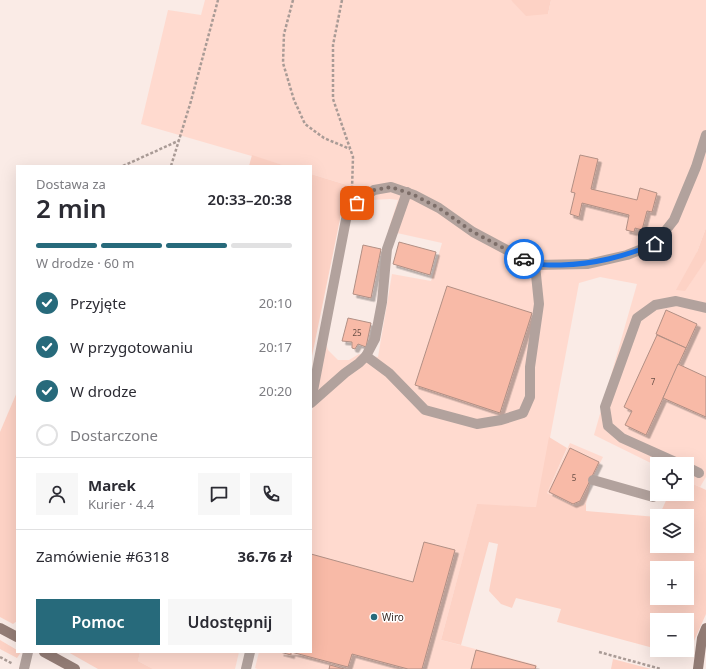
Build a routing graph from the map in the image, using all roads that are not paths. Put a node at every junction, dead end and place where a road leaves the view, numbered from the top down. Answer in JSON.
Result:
{"nodes":[{"id":1,"x":706,"y":134,"type":"edge"},
{"id":2,"x":407,"y":192,"type":"junction"},
{"id":3,"x":535,"y":265,"type":"junction"},
{"id":4,"x":706,"y":308,"type":"edge"},
{"id":5,"x":366,"y":356,"type":"junction"},
{"id":6,"x":312,"y":397,"type":"edge"},
{"id":7,"x":312,"y":401,"type":"edge"},
{"id":8,"x":664,"y":457,"type":"edge"},
{"id":9,"x":694,"y":470,"type":"edge"},
{"id":10,"x":699,"y":473,"type":"dead end"},
{"id":11,"x":593,"y":480,"type":"dead end"},
{"id":12,"x":650,"y":496,"type":"edge"},
{"id":13,"x":0,"y":628,"type":"edge"},
{"id":14,"x":706,"y":628,"type":"edge"},
{"id":15,"x":16,"y":636,"type":"edge"},
{"id":16,"x":28,"y":653,"type":"edge"},
{"id":17,"x":46,"y":653,"type":"edge"},
{"id":18,"x":250,"y":653,"type":"edge"},
{"id":19,"x":706,"y":662,"type":"edge"},
{"id":20,"x":24,"y":669,"type":"edge"},
{"id":21,"x":76,"y":669,"type":"edge"},
{"id":22,"x":246,"y":669,"type":"edge"},
{"id":23,"x":699,"y":669,"type":"edge"}],
"edges":[{"from":1,"to":3,"type":"lane"},
{"from":2,"to":3,"type":"lane"},
{"from":2,"to":5,"type":"lane"},
{"from":2,"to":6,"type":"lane"},
{"from":3,"to":5,"type":"lane"},
{"from":4,"to":8,"type":"lane"},
{"from":5,"to":7,"type":"lane"},
{"from":9,"to":10,"type":"lane"},
{"from":11,"to":12,"type":"lane"},
{"from":13,"to":15,"type":"main road"},
{"from":14,"to":23,"type":"main road"},
{"from":16,"to":20,"type":"lane"},
{"from":17,"to":21,"type":"main road"},
{"from":18,"to":22,"type":"lane"},
{"from":19,"to":23,"type":"main road"}]}
